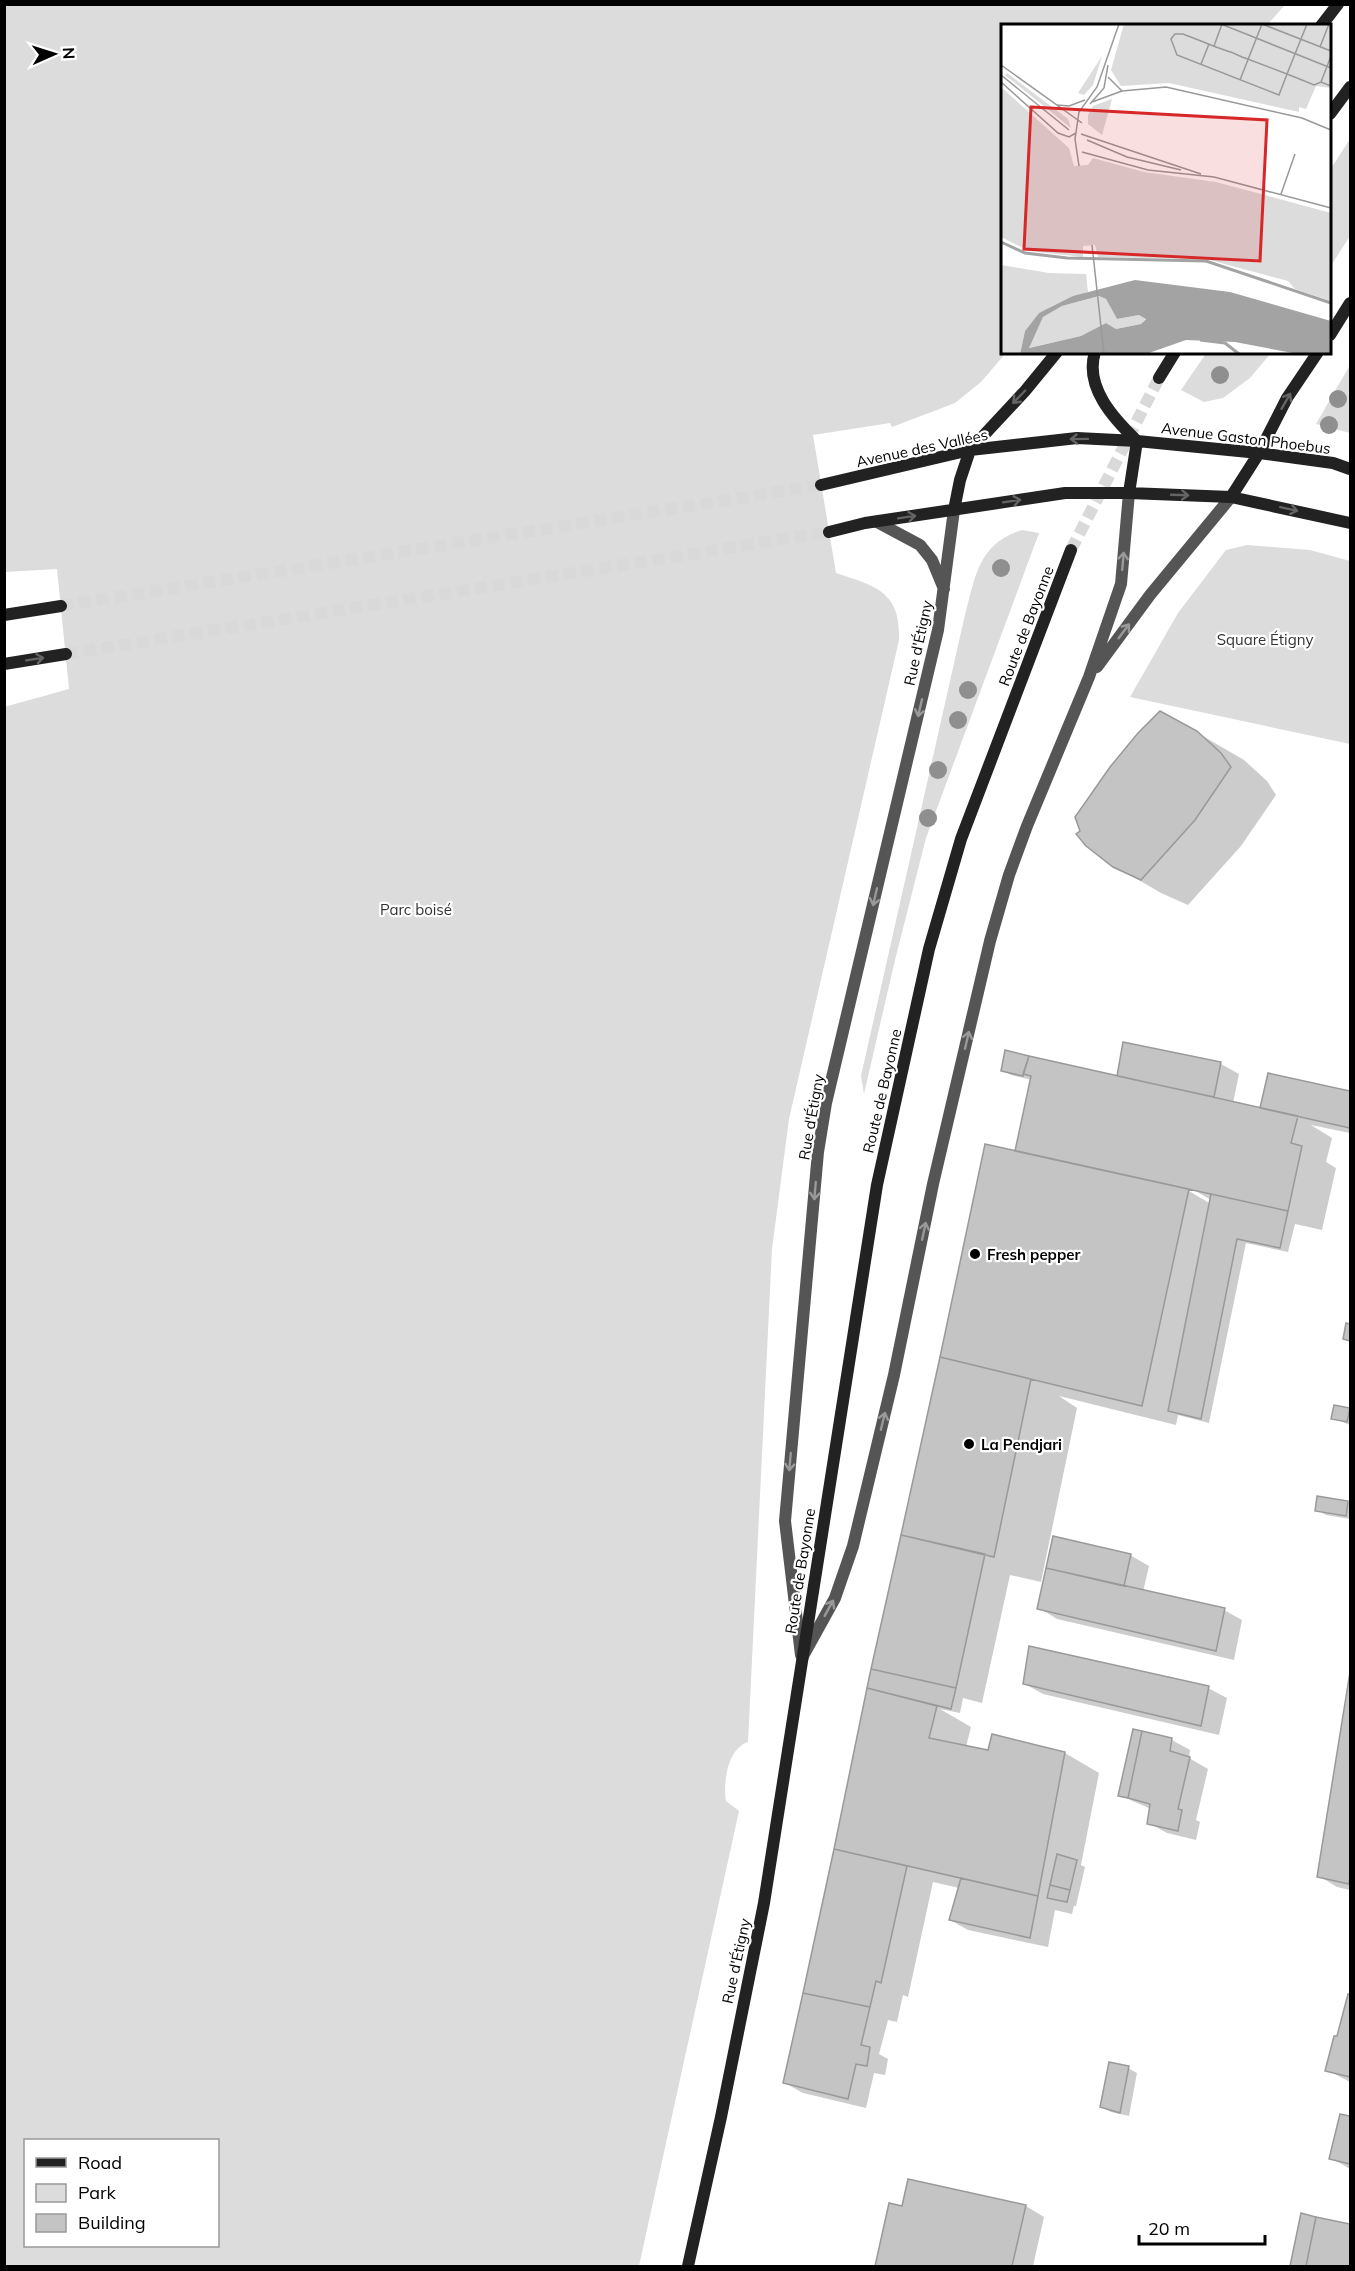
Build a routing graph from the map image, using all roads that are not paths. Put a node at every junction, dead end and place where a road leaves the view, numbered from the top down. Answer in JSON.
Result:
{"nodes":[{"id":1,"x":1338,"y":4,"type":"edge"},
{"id":2,"x":1322,"y":24,"type":"edge"},
{"id":3,"x":1350,"y":87,"type":"edge"},
{"id":4,"x":1331,"y":111,"type":"edge"},
{"id":5,"x":1350,"y":303,"type":"edge"},
{"id":6,"x":1331,"y":332,"type":"edge"},
{"id":7,"x":1055,"y":354,"type":"edge"},
{"id":8,"x":1095,"y":354,"type":"edge"},
{"id":9,"x":1174,"y":354,"type":"edge"},
{"id":10,"x":1317,"y":354,"type":"edge"},
{"id":11,"x":1159,"y":378,"type":"tunnel mouth"},
{"id":12,"x":1137,"y":441,"type":"junction"},
{"id":13,"x":970,"y":450,"type":"junction"},
{"id":14,"x":1259,"y":453,"type":"junction"},
{"id":15,"x":1350,"y":469,"type":"edge"},
{"id":16,"x":821,"y":485,"type":"tunnel mouth"},
{"id":17,"x":1129,"y":493,"type":"junction"},
{"id":18,"x":1231,"y":497,"type":"junction"},
{"id":19,"x":954,"y":510,"type":"junction"},
{"id":20,"x":878,"y":522,"type":"junction"},
{"id":21,"x":1350,"y":523,"type":"edge"},
{"id":22,"x":829,"y":532,"type":"tunnel mouth"},
{"id":23,"x":1071,"y":550,"type":"tunnel mouth"},
{"id":24,"x":944,"y":590,"type":"junction"},
{"id":25,"x":61,"y":606,"type":"tunnel mouth"},
{"id":26,"x":4,"y":615,"type":"edge"},
{"id":27,"x":66,"y":654,"type":"tunnel mouth"},
{"id":28,"x":4,"y":664,"type":"edge"},
{"id":29,"x":1089,"y":677,"type":"junction"},
{"id":30,"x":801,"y":1659,"type":"junction"},
{"id":31,"x":688,"y":2266,"type":"edge"}],
"edges":[{"from":1,"to":2,"type":"main road"},
{"from":3,"to":4,"type":"main road"},
{"from":5,"to":6,"type":"main road"},
{"from":7,"to":13,"type":"main road","one_way":true},
{"from":8,"to":12,"type":"main road"},
{"from":9,"to":11,"type":"main road"},
{"from":14,"to":10,"type":"main road","one_way":true},
{"from":12,"to":13,"type":"main road","name":"Avenue des Vallées","one_way":true},
{"from":12,"to":14,"type":"main road","name":"Avenue Gaston Phoebus"},
{"from":12,"to":17,"type":"main road"},
{"from":13,"to":16,"type":"main road","name":"Avenue des Vallées"},
{"from":13,"to":19,"type":"main road"},
{"from":14,"to":15,"type":"main road","name":"Avenue Gaston Phoebus"},
{"from":14,"to":18,"type":"main road"},
{"from":17,"to":18,"type":"main road","one_way":true},
{"from":19,"to":17,"type":"main road","one_way":true},
{"from":29,"to":17,"type":"street","name":"Rue d'Étigny","one_way":true},
{"from":18,"to":21,"type":"main road","one_way":true},
{"from":29,"to":18,"type":"street","name":"Rue d'Étigny","one_way":true},
{"from":20,"to":19,"type":"main road","one_way":true},
{"from":19,"to":24,"type":"street","name":"Rue d'Étigny"},
{"from":20,"to":22,"type":"main road"},
{"from":20,"to":24,"type":"street","name":"Rue d'Étigny"},
{"from":23,"to":30,"type":"main road","name":"Route de Bayonne"},
{"from":24,"to":30,"type":"street","name":"Rue d'Étigny","one_way":true},
{"from":25,"to":26,"type":"main road"},
{"from":28,"to":27,"type":"main road","one_way":true},
{"from":30,"to":29,"type":"street","name":"Rue d'Étigny","one_way":true},
{"from":30,"to":31,"type":"main road","name":"Rue d'Étigny"}]}
